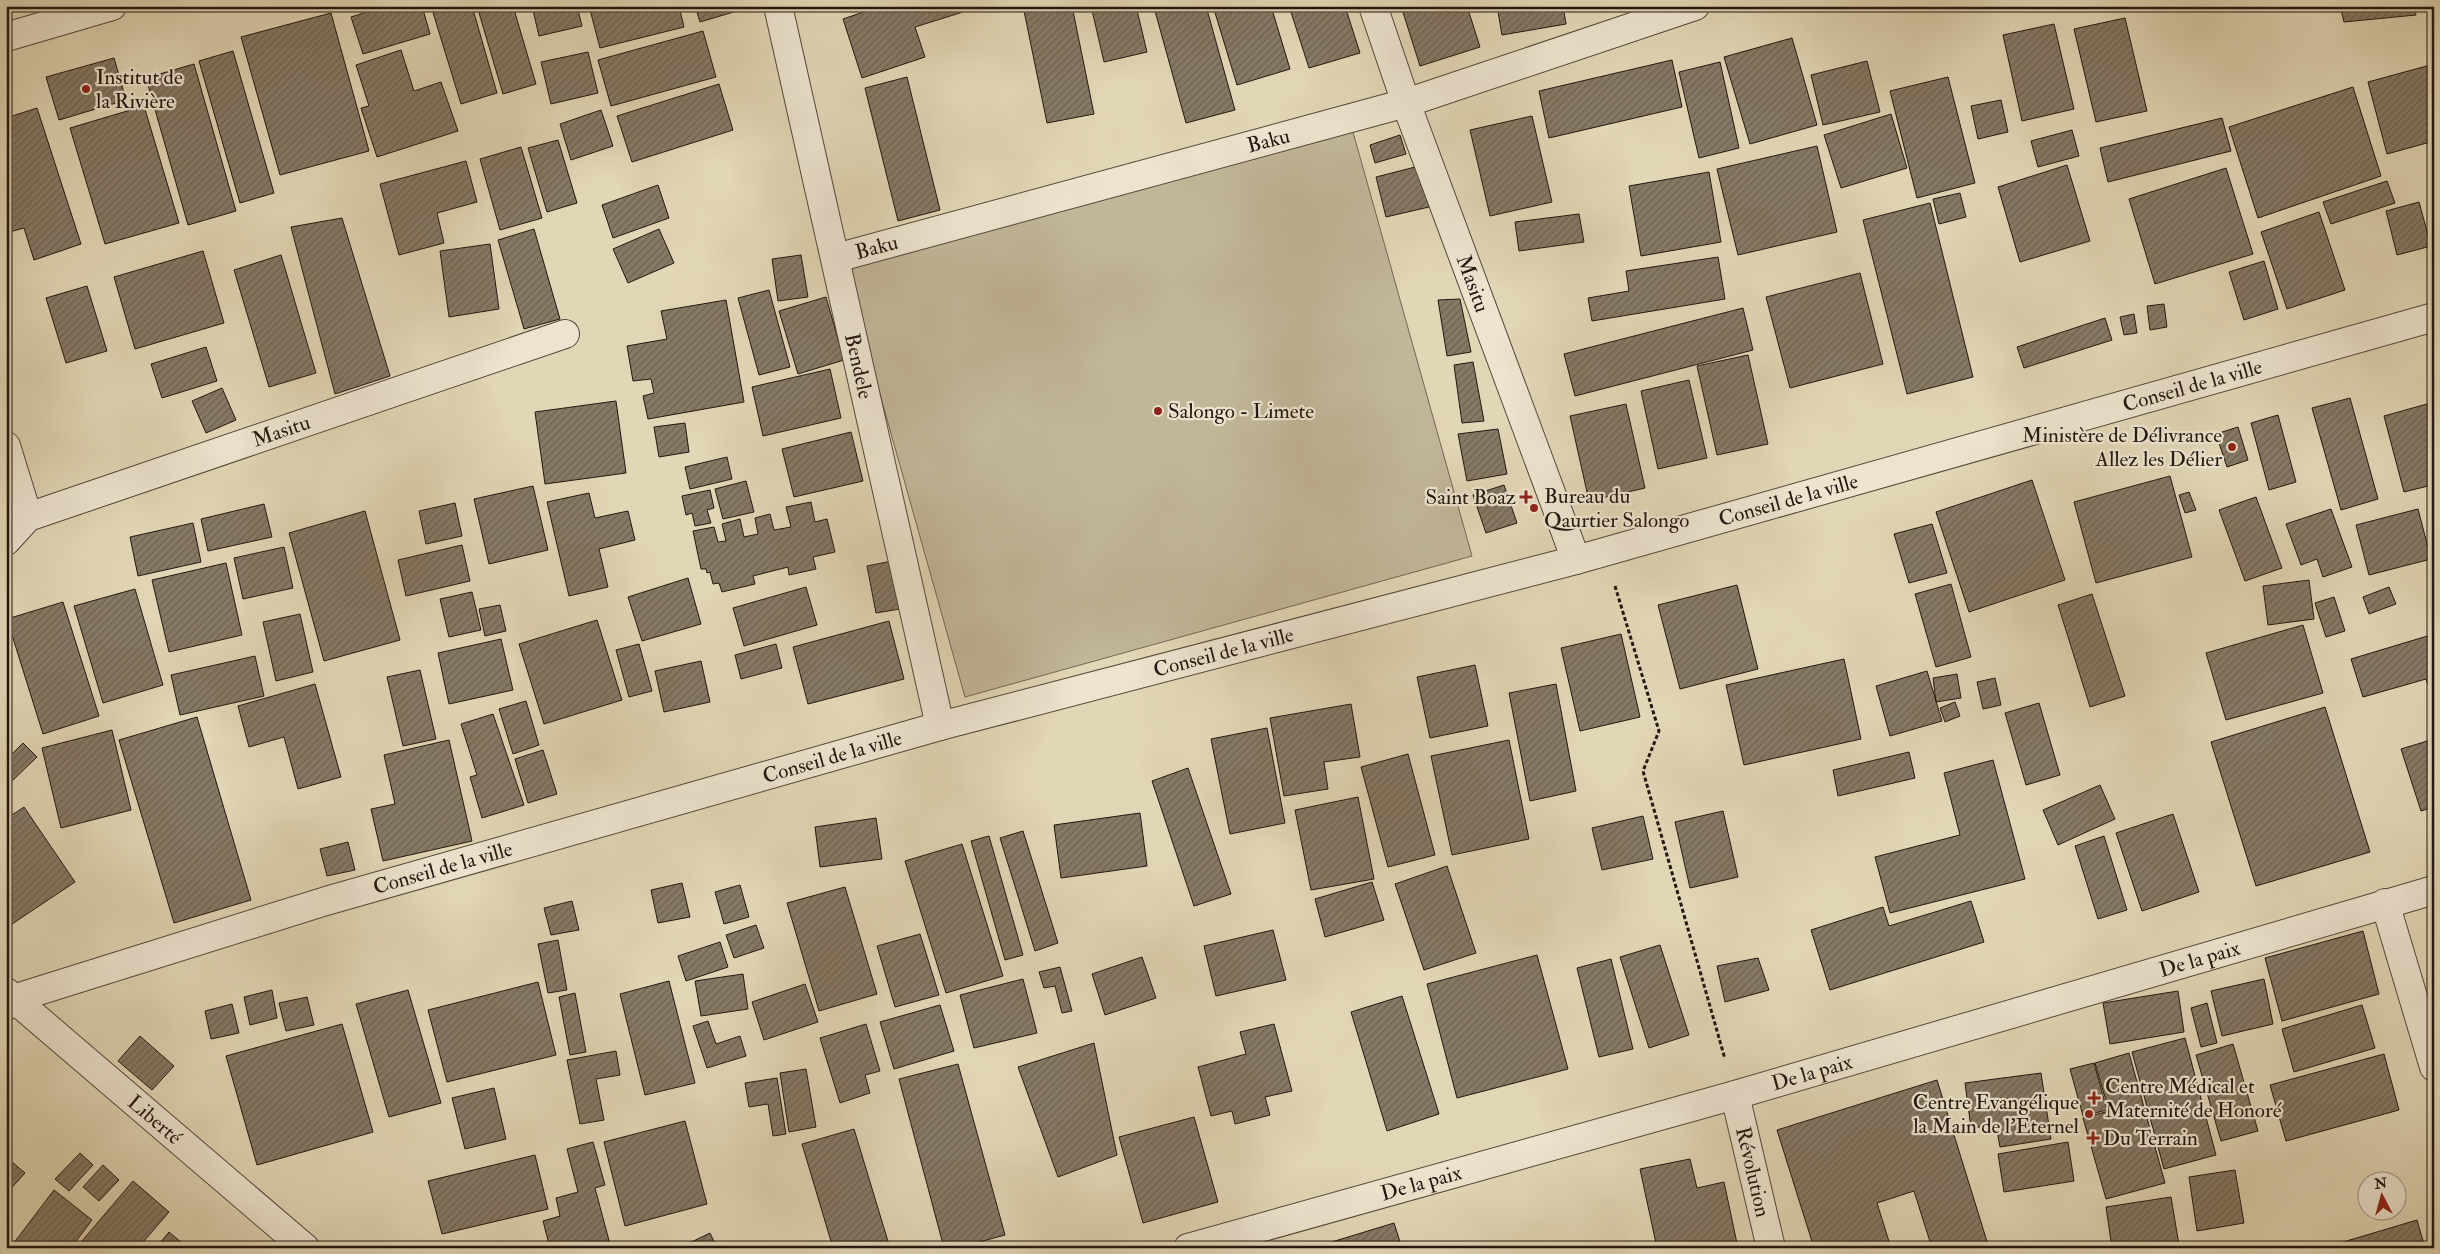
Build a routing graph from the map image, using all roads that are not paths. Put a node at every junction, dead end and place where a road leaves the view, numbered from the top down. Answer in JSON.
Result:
{"nodes":[{"id":1,"x":112,"y":6,"type":"edge"},
{"id":2,"x":778,"y":6,"type":"edge"},
{"id":3,"x":1373,"y":6,"type":"edge"},
{"id":4,"x":1695,"y":6,"type":"edge"},
{"id":5,"x":6,"y":37,"type":"edge"},
{"id":6,"x":1406,"y":103,"type":"junction"},
{"id":7,"x":836,"y":258,"type":"junction"},
{"id":8,"x":2434,"y":317,"type":"edge"},
{"id":9,"x":565,"y":334,"type":"dead end"},
{"id":10,"x":6,"y":446,"type":"edge"},
{"id":11,"x":28,"y":518,"type":"junction"},
{"id":12,"x":6,"y":541,"type":"edge"},
{"id":13,"x":1576,"y":560,"type":"junction"},
{"id":14,"x":940,"y":726,"type":"junction"},
{"id":15,"x":2434,"y":890,"type":"edge"},
{"id":16,"x":2385,"y":903,"type":"junction"},
{"id":17,"x":9,"y":999,"type":"edge"},
{"id":18,"x":2434,"y":1068,"type":"edge"},
{"id":19,"x":1735,"y":1096,"type":"junction"},
{"id":20,"x":305,"y":1248,"type":"edge"},
{"id":21,"x":1188,"y":1248,"type":"edge"},
{"id":22,"x":1771,"y":1248,"type":"edge"}],
"edges":[{"from":1,"to":5,"type":"street"},
{"from":2,"to":7,"type":"street","name":"Bendele"},
{"from":3,"to":6,"type":"street","name":"Masitu"},
{"from":4,"to":6,"type":"street","name":"Baku"},
{"from":6,"to":7,"type":"street","name":"Baku"},
{"from":6,"to":13,"type":"street","name":"Masitu"},
{"from":7,"to":14,"type":"street","name":"Bendele"},
{"from":8,"to":13,"type":"street","name":"Conseil de la ville"},
{"from":9,"to":11,"type":"street","name":"Masitu"},
{"from":10,"to":11,"type":"street"},
{"from":11,"to":12,"type":"street","name":"Masitu"},
{"from":13,"to":14,"type":"street","name":"Conseil de la ville"},
{"from":14,"to":17,"type":"street","name":"Conseil de la ville"},
{"from":15,"to":16,"type":"street","name":"De la paix"},
{"from":16,"to":18,"type":"street"},
{"from":16,"to":19,"type":"street","name":"De la paix"},
{"from":17,"to":20,"type":"street","name":"Liberté"},
{"from":19,"to":21,"type":"street","name":"De la paix"},
{"from":19,"to":22,"type":"street","name":"Révolution"}]}
